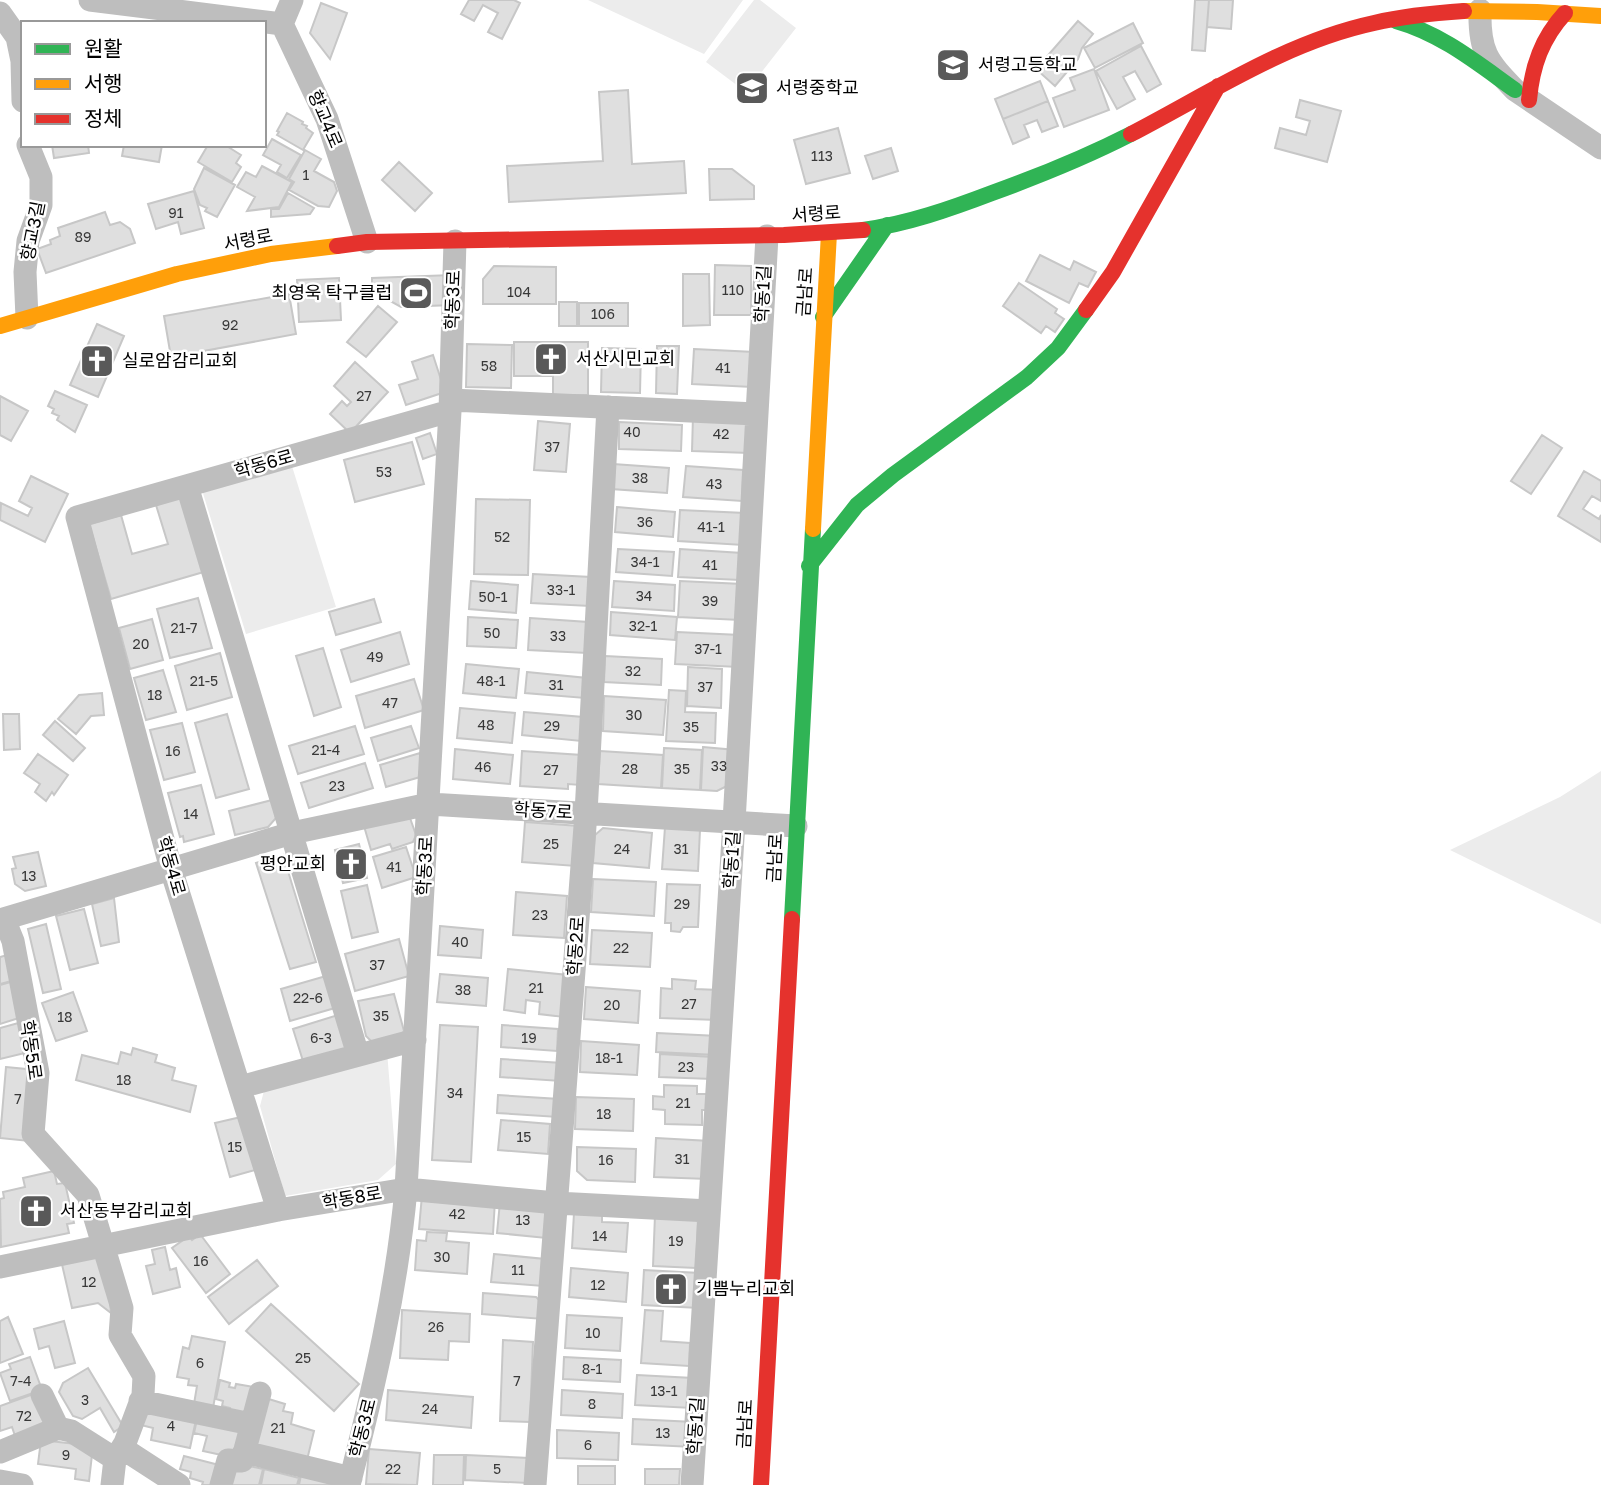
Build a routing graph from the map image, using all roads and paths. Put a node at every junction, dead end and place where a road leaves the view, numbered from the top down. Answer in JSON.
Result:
{"nodes":[{"id":1,"x":9,"y":0,"type":"edge"},
{"id":2,"x":90,"y":0,"type":"edge"},
{"id":3,"x":271,"y":0,"type":"edge"},
{"id":4,"x":292,"y":0,"type":"edge"},
{"id":5,"x":0,"y":6,"type":"edge"},
{"id":6,"x":1480,"y":10,"type":"junction"},
{"id":7,"x":0,"y":13,"type":"edge"},
{"id":8,"x":1564,"y":13,"type":"junction"},
{"id":9,"x":1601,"y":16,"type":"edge"},
{"id":10,"x":1383,"y":20,"type":"junction"},
{"id":11,"x":256,"y":21,"type":"edge"},
{"id":12,"x":266,"y":22,"type":"edge"},
{"id":13,"x":282,"y":24,"type":"junction"},
{"id":14,"x":21,"y":56,"type":"edge"},
{"id":15,"x":1218,"y":86,"type":"junction"},
{"id":16,"x":1522,"y":95,"type":"junction"},
{"id":17,"x":29,"y":147,"type":"edge"},
{"id":18,"x":1601,"y":148,"type":"edge"},
{"id":19,"x":887,"y":225,"type":"junction"},
{"id":20,"x":828,"y":233,"type":"junction"},
{"id":21,"x":767,"y":236,"type":"junction"},
{"id":22,"x":455,"y":241,"type":"junction"},
{"id":23,"x":367,"y":242,"type":"junction"},
{"id":24,"x":823,"y":317,"type":"junction"},
{"id":25,"x":27,"y":318,"type":"junction"},
{"id":26,"x":1,"y":322,"type":"edge"},
{"id":27,"x":451,"y":405,"type":"junction"},
{"id":28,"x":608,"y":407,"type":"junction"},
{"id":29,"x":757,"y":414,"type":"junction"},
{"id":30,"x":187,"y":486,"type":"junction"},
{"id":31,"x":77,"y":517,"type":"joint"},
{"id":32,"x":809,"y":566,"type":"junction"},
{"id":33,"x":429,"y":804,"type":"junction"},
{"id":34,"x":586,"y":813,"type":"junction"},
{"id":35,"x":734,"y":822,"type":"junction"},
{"id":36,"x":796,"y":826,"type":"junction"},
{"id":37,"x":292,"y":833,"type":"junction"},
{"id":38,"x":171,"y":869,"type":"junction"},
{"id":39,"x":2,"y":920,"type":"edge"},
{"id":40,"x":415,"y":1040,"type":"junction"},
{"id":41,"x":358,"y":1055,"type":"junction"},
{"id":42,"x":240,"y":1087,"type":"junction"},
{"id":43,"x":406,"y":1189,"type":"junction"},
{"id":44,"x":556,"y":1203,"type":"junction"},
{"id":45,"x":278,"y":1210,"type":"junction"},
{"id":46,"x":709,"y":1211,"type":"junction"},
{"id":47,"x":104,"y":1245,"type":"junction"},
{"id":48,"x":0,"y":1266,"type":"edge"},
{"id":49,"x":260,"y":1393,"type":"dead end"},
{"id":50,"x":42,"y":1395,"type":"dead end"},
{"id":51,"x":141,"y":1401,"type":"junction"},
{"id":52,"x":251,"y":1424,"type":"junction"},
{"id":53,"x":58,"y":1429,"type":"junction"},
{"id":54,"x":0,"y":1452,"type":"edge"},
{"id":55,"x":244,"y":1452,"type":"junction"},
{"id":56,"x":118,"y":1453,"type":"junction"},
{"id":57,"x":0,"y":1481,"type":"edge"},
{"id":58,"x":350,"y":1481,"type":"edge"},
{"id":59,"x":22,"y":1485,"type":"edge"},
{"id":60,"x":112,"y":1485,"type":"edge"},
{"id":61,"x":179,"y":1485,"type":"edge"},
{"id":62,"x":221,"y":1485,"type":"edge"},
{"id":63,"x":535,"y":1485,"type":"edge"},
{"id":64,"x":692,"y":1485,"type":"edge"},
{"id":65,"x":761,"y":1485,"type":"edge"}],
"edges":[{"from":1,"to":5,"type":"street"},
{"from":2,"to":11,"type":"street"},
{"from":3,"to":13,"type":"street","name":"향교4로"},
{"from":4,"to":13,"type":"street"},
{"from":6,"to":8,"type":"street","name":"서령로"},
{"from":6,"to":10,"type":"street","name":"서령로"},
{"from":6,"to":16,"type":"street"},
{"from":7,"to":14,"type":"street"},
{"from":8,"to":9,"type":"street","name":"서령로"},
{"from":8,"to":16,"type":"street"},
{"from":10,"to":15,"type":"street","name":"서령로"},
{"from":10,"to":16,"type":"street"},
{"from":12,"to":13,"type":"street"},
{"from":13,"to":23,"type":"street","name":"향교4로"},
{"from":15,"to":19,"type":"street","name":"서령로"},
{"from":15,"to":32,"type":"street"},
{"from":16,"to":18,"type":"street"},
{"from":17,"to":25,"type":"street","name":"향교3길"},
{"from":19,"to":20,"type":"street","name":"서령로"},
{"from":19,"to":24,"type":"street"},
{"from":20,"to":21,"type":"street","name":"서령로"},
{"from":20,"to":24,"type":"street","name":"금남로"},
{"from":21,"to":22,"type":"street","name":"서령로"},
{"from":21,"to":29,"type":"street","name":"학동1길"},
{"from":22,"to":23,"type":"street","name":"서령로"},
{"from":22,"to":27,"type":"street","name":"학동3로"},
{"from":23,"to":25,"type":"street","name":"서령로"},
{"from":24,"to":32,"type":"street","name":"금남로"},
{"from":25,"to":26,"type":"street","name":"서령로"},
{"from":27,"to":28,"type":"street","name":"학동6로"},
{"from":27,"to":30,"type":"street","name":"학동6로"},
{"from":27,"to":33,"type":"street","name":"학동3로"},
{"from":28,"to":29,"type":"street","name":"학동6로"},
{"from":28,"to":34,"type":"street","name":"학동2로"},
{"from":29,"to":35,"type":"street","name":"학동1길"},
{"from":30,"to":31,"type":"street","name":"학동6로"},
{"from":30,"to":37,"type":"street"},
{"from":31,"to":38,"type":"street","name":"학동4로"},
{"from":32,"to":36,"type":"street","name":"금남로"},
{"from":33,"to":34,"type":"street","name":"학동7로"},
{"from":33,"to":37,"type":"street","name":"학동7로"},
{"from":33,"to":40,"type":"street","name":"학동3로"},
{"from":34,"to":35,"type":"street","name":"학동7로"},
{"from":34,"to":44,"type":"street","name":"학동2로"},
{"from":35,"to":36,"type":"street","name":"학동7로"},
{"from":35,"to":46,"type":"street","name":"학동1길"},
{"from":36,"to":65,"type":"street","name":"금남로"},
{"from":37,"to":38,"type":"street","name":"학동7로"},
{"from":37,"to":41,"type":"street"},
{"from":38,"to":39,"type":"street","name":"학동7로"},
{"from":38,"to":42,"type":"street","name":"학동4로"},
{"from":39,"to":47,"type":"street","name":"학동5로"},
{"from":40,"to":41,"type":"street"},
{"from":40,"to":43,"type":"street","name":"학동3로"},
{"from":41,"to":42,"type":"street"},
{"from":42,"to":45,"type":"street","name":"학동4로"},
{"from":43,"to":44,"type":"street","name":"학동8로"},
{"from":43,"to":45,"type":"street","name":"학동8로"},
{"from":43,"to":58,"type":"street","name":"학동3로"},
{"from":44,"to":46,"type":"street","name":"학동8로"},
{"from":44,"to":63,"type":"street","name":"학동2로"},
{"from":45,"to":47,"type":"street","name":"학동8로"},
{"from":46,"to":64,"type":"street","name":"학동1길"},
{"from":47,"to":48,"type":"street","name":"학동8로"},
{"from":47,"to":51,"type":"street","name":"학동5로"},
{"from":49,"to":52,"type":"street"},
{"from":50,"to":53,"type":"street"},
{"from":51,"to":52,"type":"street"},
{"from":51,"to":56,"type":"street"},
{"from":52,"to":55,"type":"street"},
{"from":53,"to":54,"type":"street"},
{"from":53,"to":56,"type":"street"},
{"from":55,"to":58,"type":"street"},
{"from":55,"to":62,"type":"street"},
{"from":56,"to":60,"type":"street"},
{"from":56,"to":61,"type":"street"},
{"from":57,"to":59,"type":"street"}]}
